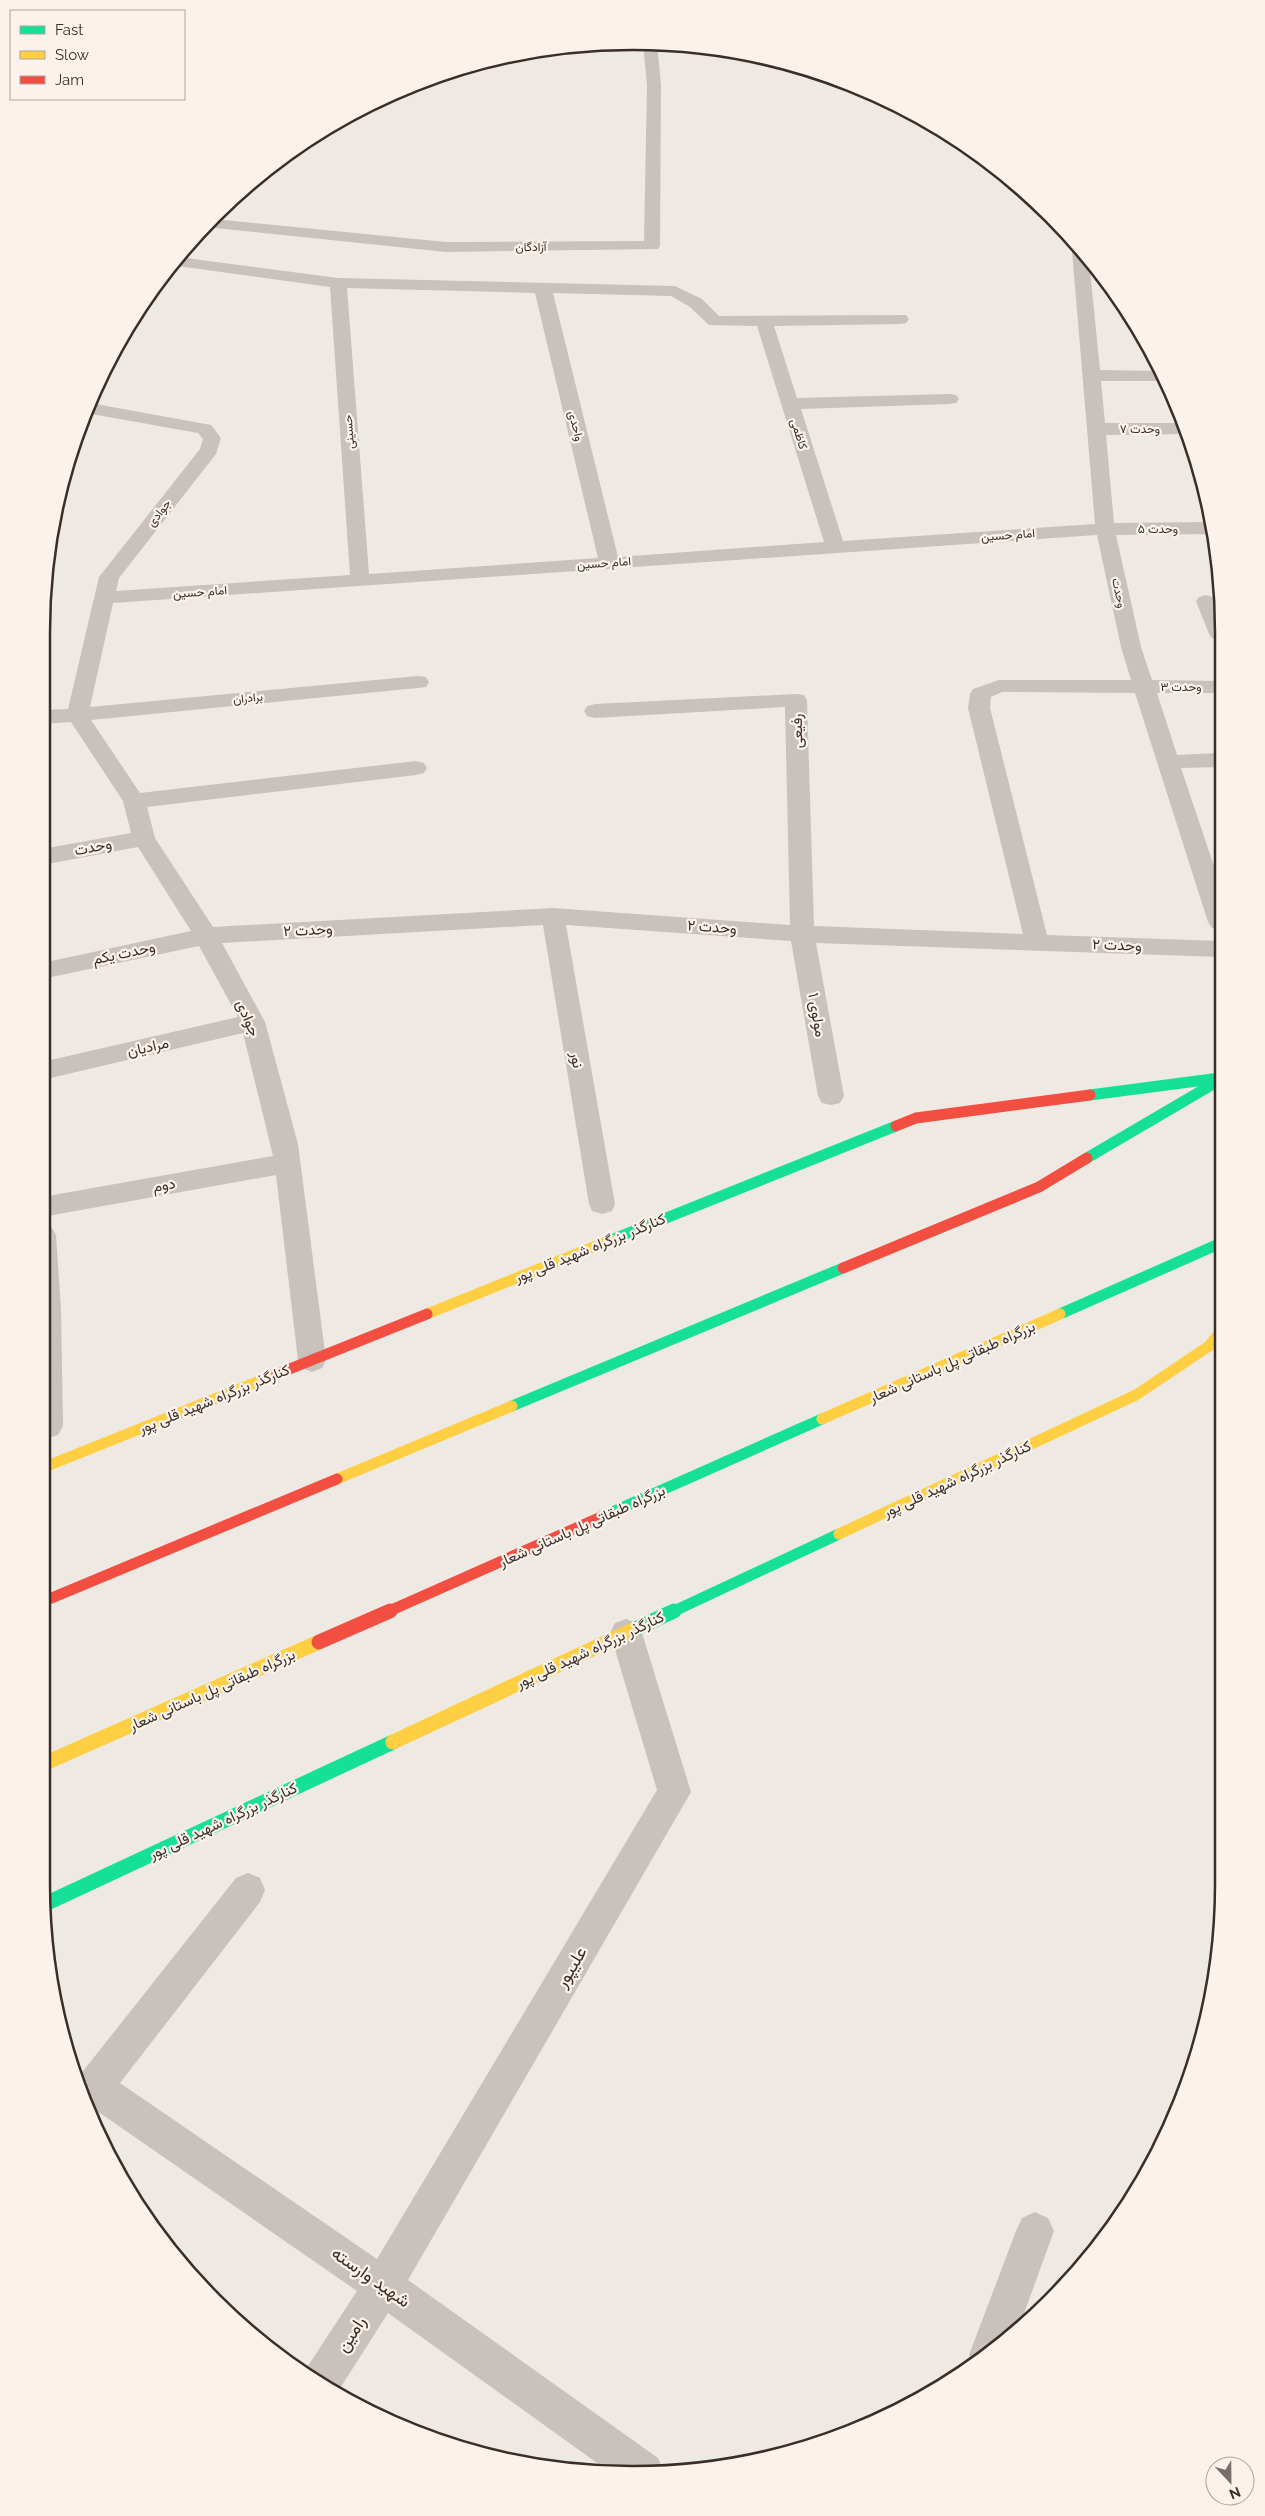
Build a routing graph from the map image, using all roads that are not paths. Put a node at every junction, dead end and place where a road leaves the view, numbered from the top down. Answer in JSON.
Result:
{"nodes":[{"id":1,"x":651,"y":50,"type":"edge"},
{"id":2,"x":218,"y":224,"type":"edge"},
{"id":3,"x":183,"y":262,"type":"edge"},
{"id":4,"x":1086,"y":267,"type":"edge"},
{"id":5,"x":338,"y":282,"type":"junction"},
{"id":6,"x":543,"y":289,"type":"junction"},
{"id":7,"x":900,"y":319,"type":"dead end"},
{"id":8,"x":764,"y":321,"type":"junction"},
{"id":9,"x":1091,"y":374,"type":"junction"},
{"id":10,"x":1155,"y":376,"type":"edge"},
{"id":11,"x":950,"y":399,"type":"dead end"},
{"id":12,"x":790,"y":404,"type":"junction"},
{"id":13,"x":94,"y":409,"type":"edge"},
{"id":14,"x":1096,"y":429,"type":"junction"},
{"id":15,"x":1178,"y":429,"type":"edge"},
{"id":16,"x":1205,"y":528,"type":"edge"},
{"id":17,"x":1105,"y":529,"type":"junction"},
{"id":18,"x":835,"y":547,"type":"junction"},
{"id":19,"x":609,"y":562,"type":"junction"},
{"id":20,"x":360,"y":581,"type":"junction"},
{"id":21,"x":103,"y":598,"type":"junction"},
{"id":22,"x":1206,"y":601,"type":"dead end"},
{"id":23,"x":1215,"y":623,"type":"edge"},
{"id":24,"x":418,"y":682,"type":"dead end"},
{"id":25,"x":1143,"y":687,"type":"junction"},
{"id":26,"x":1215,"y":687,"type":"edge"},
{"id":27,"x":595,"y":711,"type":"dead end"},
{"id":28,"x":77,"y":715,"type":"junction"},
{"id":29,"x":50,"y":717,"type":"edge"},
{"id":30,"x":1215,"y":760,"type":"edge"},
{"id":31,"x":1168,"y":762,"type":"junction"},
{"id":32,"x":416,"y":768,"type":"dead end"},
{"id":33,"x":134,"y":801,"type":"junction"},
{"id":34,"x":144,"y":838,"type":"junction"},
{"id":35,"x":50,"y":856,"type":"edge"},
{"id":36,"x":1215,"y":907,"type":"edge"},
{"id":37,"x":553,"y":916,"type":"junction"},
{"id":38,"x":802,"y":934,"type":"junction"},
{"id":39,"x":206,"y":936,"type":"junction"},
{"id":40,"x":1037,"y":942,"type":"junction"},
{"id":41,"x":1215,"y":949,"type":"edge"},
{"id":42,"x":50,"y":969,"type":"edge"},
{"id":43,"x":253,"y":1022,"type":"junction"},
{"id":44,"x":50,"y":1070,"type":"edge"},
{"id":45,"x":1215,"y":1080,"type":"edge"},
{"id":46,"x":1215,"y":1082,"type":"edge"},
{"id":47,"x":831,"y":1096,"type":"dead end"},
{"id":48,"x":287,"y":1163,"type":"junction"},
{"id":49,"x":602,"y":1204,"type":"dead end"},
{"id":50,"x":50,"y":1206,"type":"edge"},
{"id":51,"x":1215,"y":1246,"type":"edge"},
{"id":52,"x":1215,"y":1338,"type":"edge"},
{"id":53,"x":312,"y":1360,"type":"junction"},
{"id":54,"x":50,"y":1465,"type":"edge"},
{"id":55,"x":50,"y":1599,"type":"edge"},
{"id":56,"x":626,"y":1633,"type":"junction"},
{"id":57,"x":50,"y":1761,"type":"edge"},
{"id":58,"x":248,"y":1890,"type":"dead end"},
{"id":59,"x":50,"y":1902,"type":"edge"},
{"id":60,"x":89,"y":2093,"type":"edge"},
{"id":61,"x":1034,"y":2231,"type":"dead end"},
{"id":62,"x":383,"y":2286,"type":"junction"},
{"id":63,"x":995,"y":2340,"type":"edge"},
{"id":64,"x":324,"y":2377,"type":"edge"},
{"id":65,"x":635,"y":2466,"type":"edge"}],
"edges":[{"from":1,"to":2,"type":"street","name":"آزادگان"},
{"from":3,"to":5,"type":"street"},
{"from":4,"to":9,"type":"street","name":"وحدت"},
{"from":5,"to":6,"type":"street"},
{"from":5,"to":20,"type":"street","name":"حسینی"},
{"from":6,"to":8,"type":"street"},
{"from":6,"to":19,"type":"street","name":"واحدی"},
{"from":7,"to":8,"type":"street"},
{"from":8,"to":12,"type":"street","name":"کاظمی"},
{"from":9,"to":10,"type":"street"},
{"from":9,"to":14,"type":"street","name":"وحدت"},
{"from":11,"to":12,"type":"street"},
{"from":12,"to":18,"type":"street","name":"کاظمی"},
{"from":13,"to":21,"type":"street","name":"جوادی"},
{"from":14,"to":15,"type":"street","name":"وحدت ۷"},
{"from":14,"to":17,"type":"street","name":"وحدت"},
{"from":16,"to":17,"type":"street","name":"وحدت ۵"},
{"from":17,"to":18,"type":"street","name":"امام حسین"},
{"from":17,"to":25,"type":"street","name":"وحدت"},
{"from":18,"to":19,"type":"street","name":"امام حسین"},
{"from":19,"to":20,"type":"street","name":"امام حسین"},
{"from":20,"to":21,"type":"street","name":"امام حسین"},
{"from":21,"to":28,"type":"street","name":"جوادی"},
{"from":22,"to":23,"type":"street"},
{"from":24,"to":28,"type":"street","name":"برادران"},
{"from":25,"to":26,"type":"street","name":"وحدت ۳"},
{"from":25,"to":31,"type":"street","name":"وحدت"},
{"from":25,"to":40,"type":"street","name":"وحدت ۳"},
{"from":27,"to":38,"type":"street","name":"رفیعی"},
{"from":28,"to":29,"type":"street"},
{"from":28,"to":33,"type":"street","name":"جوادی"},
{"from":30,"to":31,"type":"street"},
{"from":31,"to":36,"type":"street","name":"وحدت"},
{"from":32,"to":33,"type":"street"},
{"from":33,"to":34,"type":"street","name":"جوادی"},
{"from":34,"to":35,"type":"street","name":"وحدت"},
{"from":34,"to":39,"type":"street","name":"جوادی"},
{"from":37,"to":38,"type":"street","name":"وحدت ۲"},
{"from":37,"to":39,"type":"street","name":"وحدت ۲"},
{"from":37,"to":49,"type":"street","name":"نور"},
{"from":38,"to":40,"type":"street","name":"وحدت ۲"},
{"from":38,"to":47,"type":"street","name":"مولوی ۱"},
{"from":39,"to":42,"type":"street","name":"وحدت یکم"},
{"from":39,"to":43,"type":"street","name":"جوادی"},
{"from":40,"to":41,"type":"street","name":"وحدت ۲"},
{"from":43,"to":44,"type":"street","name":"مرادیان"},
{"from":43,"to":48,"type":"street","name":"جوادی"},
{"from":45,"to":53,"type":"main road","name":"کنارگذر بزرگراه شهید قلی پور"},
{"from":46,"to":55,"type":"main road"},
{"from":48,"to":50,"type":"street","name":"دوم"},
{"from":48,"to":53,"type":"street","name":"جوادی"},
{"from":51,"to":57,"type":"main road","name":"بزرگراه طبقاتی پل باستانی شعار"},
{"from":52,"to":56,"type":"main road","name":"کنارگذر بزرگراه شهید قلی پور"},
{"from":53,"to":54,"type":"main road","name":"کنارگذر بزرگراه شهید قلی پور"},
{"from":56,"to":59,"type":"main road","name":"کنارگذر بزرگراه شهید قلی پور"},
{"from":56,"to":62,"type":"street","name":"علیپور"},
{"from":58,"to":60,"type":"street"},
{"from":60,"to":62,"type":"street","name":"شهید وارسته"},
{"from":61,"to":63,"type":"street"},
{"from":62,"to":64,"type":"street","name":"رامین"},
{"from":62,"to":65,"type":"street","name":"شهید وارسته"}]}
